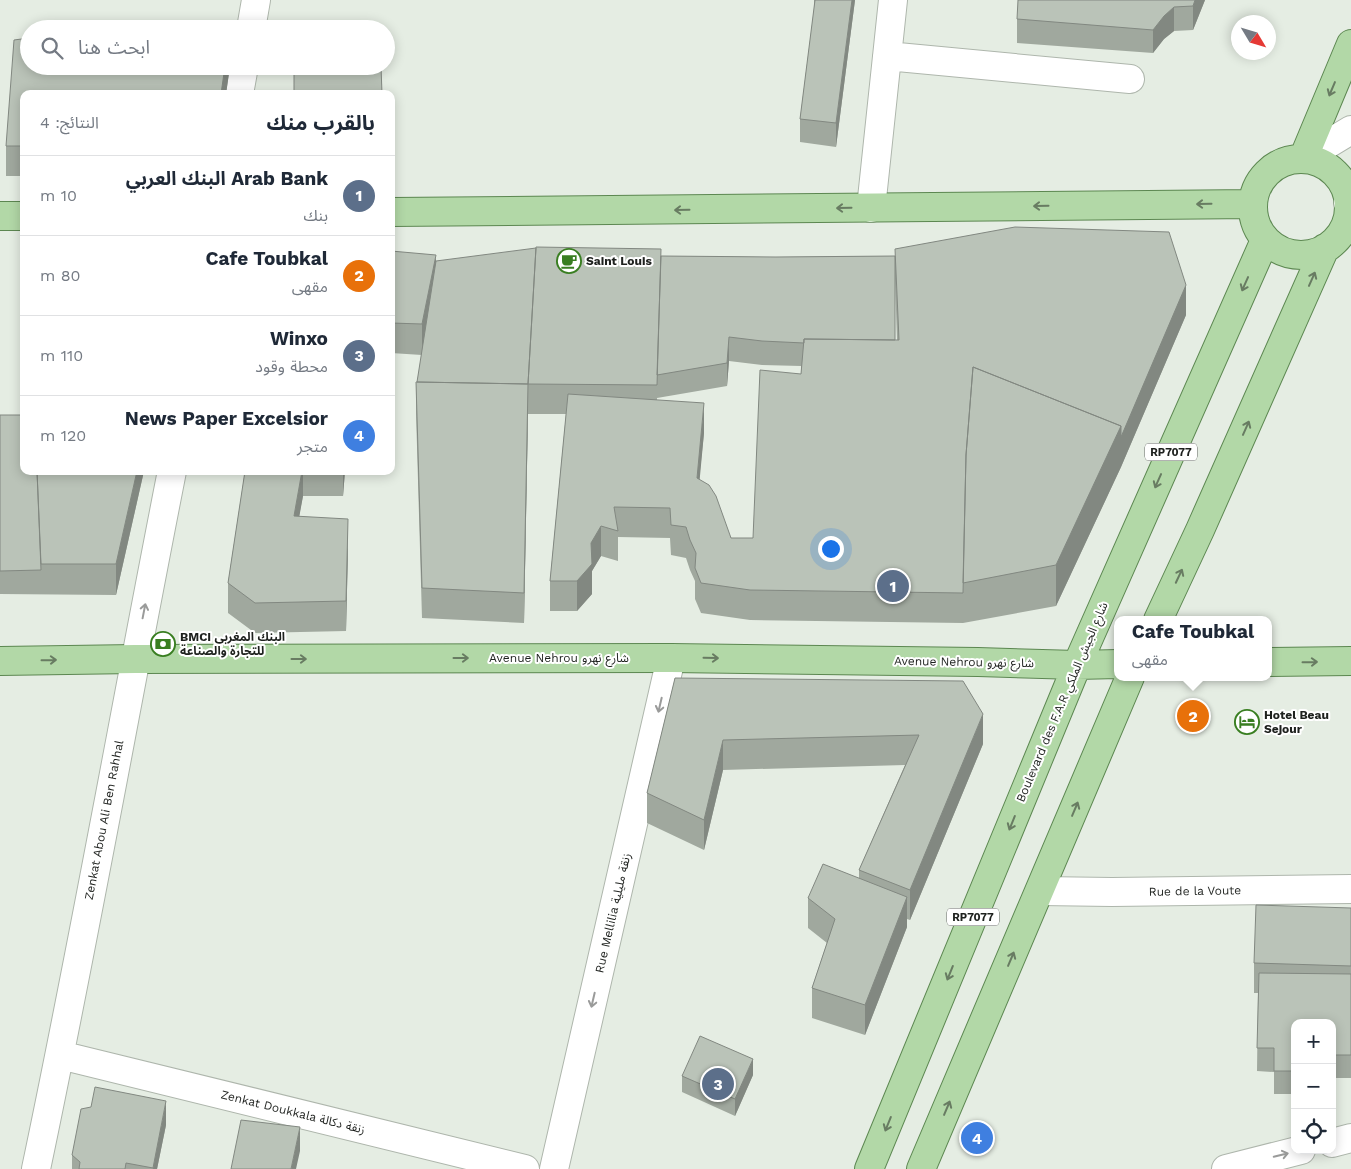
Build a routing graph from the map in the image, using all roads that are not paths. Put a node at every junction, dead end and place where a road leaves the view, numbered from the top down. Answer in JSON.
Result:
{"nodes":[{"id":1,"x":256,"y":0,"type":"edge"},
{"id":2,"x":893,"y":0,"type":"edge"},
{"id":3,"x":253,"y":20,"type":"edge"},
{"id":4,"x":1351,"y":44,"type":"edge"},
{"id":5,"x":887,"y":56,"type":"junction"},
{"id":6,"x":242,"y":75,"type":"edge"},
{"id":7,"x":1130,"y":79,"type":"dead end"},
{"id":8,"x":240,"y":90,"type":"edge"},
{"id":9,"x":1351,"y":130,"type":"edge"},
{"id":10,"x":1303,"y":159,"type":"junction"},
{"id":11,"x":1350,"y":200,"type":"edge"},
{"id":12,"x":1253,"y":204,"type":"junction"},
{"id":13,"x":871,"y":208,"type":"junction"},
{"id":14,"x":395,"y":212,"type":"edge"},
{"id":15,"x":0,"y":216,"type":"edge"},
{"id":16,"x":20,"y":216,"type":"edge"},
{"id":17,"x":1265,"y":240,"type":"junction"},
{"id":18,"x":1325,"y":248,"type":"junction"},
{"id":19,"x":171,"y":475,"type":"edge"},
{"id":20,"x":1160,"y":616,"type":"edge"},
{"id":21,"x":671,"y":658,"type":"junction"},
{"id":22,"x":135,"y":659,"type":"junction"},
{"id":23,"x":0,"y":661,"type":"edge"},
{"id":24,"x":1351,"y":661,"type":"edge"},
{"id":25,"x":1272,"y":662,"type":"edge"},
{"id":26,"x":1114,"y":664,"type":"edge"},
{"id":27,"x":1077,"y":665,"type":"junction"},
{"id":28,"x":1128,"y":681,"type":"edge"},
{"id":29,"x":1351,"y":889,"type":"edge"},
{"id":30,"x":1040,"y":891,"type":"junction"},
{"id":31,"x":60,"y":1055,"type":"junction"},
{"id":32,"x":1351,"y":1138,"type":"edge"},
{"id":33,"x":1336,"y":1141,"type":"edge"},
{"id":34,"x":1291,"y":1153,"type":"edge"},
{"id":35,"x":36,"y":1169,"type":"edge"},
{"id":36,"x":525,"y":1169,"type":"edge"},
{"id":37,"x":554,"y":1169,"type":"edge"},
{"id":38,"x":869,"y":1169,"type":"edge"},
{"id":39,"x":921,"y":1169,"type":"edge"},
{"id":40,"x":1226,"y":1169,"type":"edge"}],
"edges":[{"from":1,"to":3,"type":"street"},
{"from":2,"to":5,"type":"street"},
{"from":4,"to":10,"type":"main road","one_way":true},
{"from":5,"to":7,"type":"street"},
{"from":5,"to":13,"type":"street"},
{"from":6,"to":8,"type":"street"},
{"from":9,"to":10,"type":"street"},
{"from":10,"to":11,"type":"main road"},
{"from":10,"to":12,"type":"main road"},
{"from":11,"to":18,"type":"main road"},
{"from":12,"to":13,"type":"main road","one_way":true},
{"from":12,"to":17,"type":"main road"},
{"from":13,"to":14,"type":"main road","one_way":true},
{"from":15,"to":16,"type":"main road"},
{"from":17,"to":18,"type":"main road"},
{"from":17,"to":27,"type":"main road","name":"Boulevard des F.A.R شارع الجيش الملكي","number":"RP7077","one_way":true},
{"from":20,"to":18,"type":"main road","one_way":true},
{"from":22,"to":19,"type":"street","name":"Zenkat Abou Ali Ben Rahhal","one_way":true},
{"from":22,"to":21,"type":"main road","name":"Avenue Nehrou شارع نهرو","one_way":true},
{"from":21,"to":27,"type":"main road","name":"Avenue Nehrou شارع نهرو","one_way":true},
{"from":21,"to":37,"type":"street","name":"Rue Mellilia زنقة مليلية","one_way":true},
{"from":23,"to":22,"type":"main road","name":"Avenue Nehrou شارع نهرو","one_way":true},
{"from":22,"to":31,"type":"street","name":"Zenkat Abou Ali Ben Rahhal"},
{"from":25,"to":24,"type":"main road","one_way":true},
{"from":26,"to":27,"type":"main road","name":"Avenue Nehrou شارع نهرو"},
{"from":27,"to":38,"type":"main road","name":"Boulevard des F.A.R شارع الجيش الملكي","number":"RP7077","one_way":true},
{"from":30,"to":28,"type":"main road","one_way":true},
{"from":29,"to":30,"type":"street","name":"Rue de la Voute"},
{"from":39,"to":30,"type":"main road","one_way":true},
{"from":31,"to":35,"type":"street","name":"Zenkat Abou Ali Ben Rahhal"},
{"from":31,"to":36,"type":"street","name":"Zenkat Doukkala زنقة دكالة"},
{"from":32,"to":33,"type":"street"},
{"from":40,"to":34,"type":"street","one_way":true}]}
